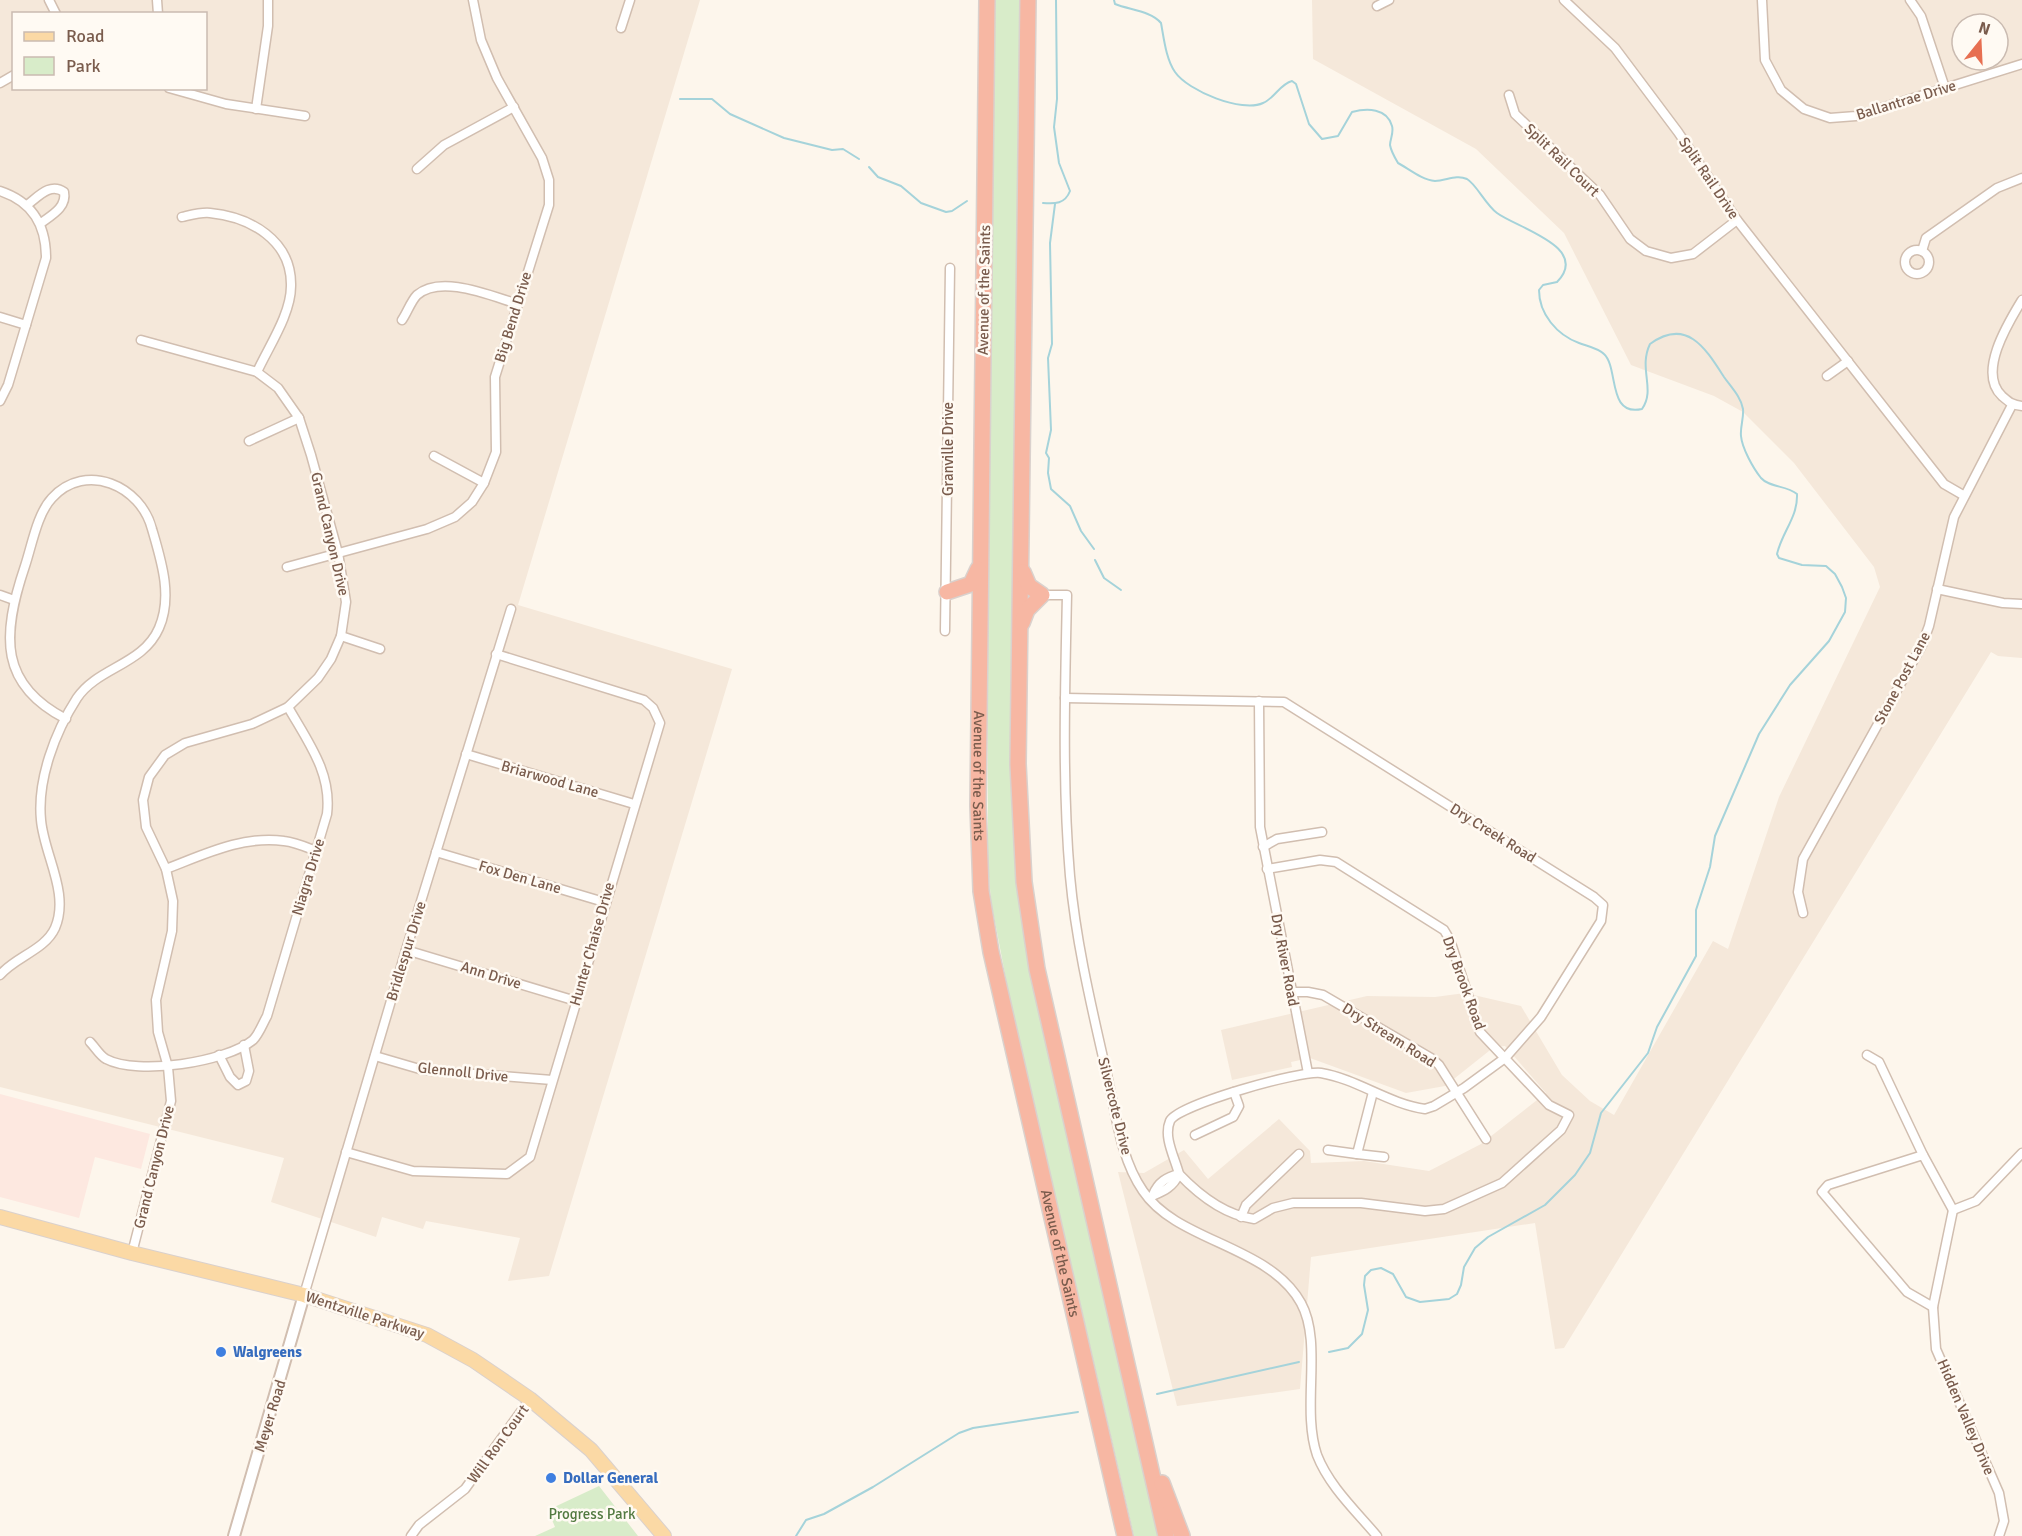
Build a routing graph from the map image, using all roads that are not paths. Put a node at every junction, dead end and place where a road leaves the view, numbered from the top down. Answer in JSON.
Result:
{"nodes":[{"id":1,"x":268,"y":0,"type":"edge"},
{"id":2,"x":473,"y":0,"type":"edge"},
{"id":3,"x":630,"y":0,"type":"edge"},
{"id":4,"x":987,"y":0,"type":"edge"},
{"id":5,"x":1028,"y":0,"type":"edge"},
{"id":6,"x":1389,"y":0,"type":"edge"},
{"id":7,"x":1564,"y":0,"type":"edge"},
{"id":8,"x":1762,"y":0,"type":"edge"},
{"id":9,"x":1913,"y":1,"type":"edge"},
{"id":10,"x":1377,"y":6,"type":"dead end"},
{"id":11,"x":621,"y":28,"type":"dead end"},
{"id":12,"x":2022,"y":64,"type":"edge"},
{"id":13,"x":1945,"y":88,"type":"junction"},
{"id":14,"x":178,"y":90,"type":"edge"},
{"id":15,"x":1509,"y":95,"type":"dead end"},
{"id":16,"x":514,"y":107,"type":"junction"},
{"id":17,"x":256,"y":109,"type":"junction"},
{"id":18,"x":306,"y":116,"type":"dead end"},
{"id":19,"x":417,"y":168,"type":"dead end"},
{"id":20,"x":2022,"y":178,"type":"edge"},
{"id":21,"x":0,"y":191,"type":"edge"},
{"id":22,"x":27,"y":205,"type":"junction"},
{"id":23,"x":182,"y":216,"type":"dead end"},
{"id":24,"x":1737,"y":220,"type":"junction"},
{"id":25,"x":41,"y":223,"type":"junction"},
{"id":26,"x":1922,"y":251,"type":"dead end"},
{"id":27,"x":950,"y":268,"type":"dead end"},
{"id":28,"x":2022,"y":300,"type":"edge"},
{"id":29,"x":518,"y":304,"type":"junction"},
{"id":30,"x":0,"y":317,"type":"edge"},
{"id":31,"x":402,"y":320,"type":"dead end"},
{"id":32,"x":26,"y":325,"type":"junction"},
{"id":33,"x":141,"y":340,"type":"dead end"},
{"id":34,"x":1848,"y":361,"type":"junction"},
{"id":35,"x":257,"y":372,"type":"junction"},
{"id":36,"x":1827,"y":376,"type":"dead end"},
{"id":37,"x":0,"y":401,"type":"edge"},
{"id":38,"x":2017,"y":406,"type":"edge"},
{"id":39,"x":299,"y":418,"type":"junction"},
{"id":40,"x":249,"y":441,"type":"dead end"},
{"id":41,"x":434,"y":456,"type":"dead end"},
{"id":42,"x":484,"y":483,"type":"junction"},
{"id":43,"x":1963,"y":495,"type":"junction"},
{"id":44,"x":338,"y":553,"type":"junction"},
{"id":45,"x":980,"y":564,"type":"junction"},
{"id":46,"x":1021,"y":566,"type":"junction"},
{"id":47,"x":287,"y":567,"type":"dead end"},
{"id":48,"x":1937,"y":589,"type":"junction"},
{"id":49,"x":947,"y":592,"type":"junction"},
{"id":50,"x":0,"y":595,"type":"edge"},
{"id":51,"x":1042,"y":595,"type":"junction"},
{"id":52,"x":14,"y":600,"type":"junction"},
{"id":53,"x":2022,"y":604,"type":"edge"},
{"id":54,"x":511,"y":609,"type":"dead end"},
{"id":55,"x":980,"y":623,"type":"junction"},
{"id":56,"x":1020,"y":628,"type":"junction"},
{"id":57,"x":945,"y":631,"type":"dead end"},
{"id":58,"x":341,"y":636,"type":"junction"},
{"id":59,"x":380,"y":649,"type":"dead end"},
{"id":60,"x":496,"y":654,"type":"junction"},
{"id":61,"x":1065,"y":698,"type":"junction"},
{"id":62,"x":1260,"y":700,"type":"junction"},
{"id":63,"x":288,"y":707,"type":"junction"},
{"id":64,"x":66,"y":719,"type":"junction"},
{"id":65,"x":466,"y":754,"type":"junction"},
{"id":66,"x":634,"y":804,"type":"junction"},
{"id":67,"x":1322,"y":832,"type":"dead end"},
{"id":68,"x":1263,"y":847,"type":"junction"},
{"id":69,"x":316,"y":850,"type":"junction"},
{"id":70,"x":436,"y":852,"type":"junction"},
{"id":71,"x":166,"y":869,"type":"junction"},
{"id":72,"x":1267,"y":870,"type":"junction"},
{"id":73,"x":604,"y":902,"type":"junction"},
{"id":74,"x":1803,"y":913,"type":"dead end"},
{"id":75,"x":406,"y":950,"type":"junction"},
{"id":76,"x":0,"y":975,"type":"edge"},
{"id":77,"x":1290,"y":992,"type":"junction"},
{"id":78,"x":576,"y":1000,"type":"junction"},
{"id":79,"x":90,"y":1042,"type":"dead end"},
{"id":80,"x":244,"y":1045,"type":"junction"},
{"id":81,"x":219,"y":1055,"type":"junction"},
{"id":82,"x":1866,"y":1055,"type":"dead end"},
{"id":83,"x":375,"y":1056,"type":"junction"},
{"id":84,"x":1505,"y":1058,"type":"junction"},
{"id":85,"x":168,"y":1067,"type":"junction"},
{"id":86,"x":1308,"y":1073,"type":"junction"},
{"id":87,"x":552,"y":1080,"type":"junction"},
{"id":88,"x":1234,"y":1092,"type":"junction"},
{"id":89,"x":1373,"y":1092,"type":"junction"},
{"id":90,"x":1455,"y":1094,"type":"junction"},
{"id":91,"x":1195,"y":1135,"type":"dead end"},
{"id":92,"x":1486,"y":1139,"type":"dead end"},
{"id":93,"x":1328,"y":1150,"type":"dead end"},
{"id":94,"x":346,"y":1152,"type":"junction"},
{"id":95,"x":2022,"y":1153,"type":"edge"},
{"id":96,"x":1299,"y":1154,"type":"dead end"},
{"id":97,"x":1357,"y":1154,"type":"junction"},
{"id":98,"x":1923,"y":1155,"type":"junction"},
{"id":99,"x":1384,"y":1157,"type":"dead end"},
{"id":100,"x":1179,"y":1174,"type":"junction"},
{"id":101,"x":1151,"y":1196,"type":"junction"},
{"id":102,"x":1953,"y":1210,"type":"junction"},
{"id":103,"x":0,"y":1217,"type":"edge"},
{"id":104,"x":1240,"y":1217,"type":"junction"},
{"id":105,"x":132,"y":1253,"type":"junction"},
{"id":106,"x":304,"y":1295,"type":"junction"},
{"id":107,"x":1933,"y":1306,"type":"junction"},
{"id":108,"x":530,"y":1399,"type":"junction"},
{"id":109,"x":1145,"y":1442,"type":"junction"},
{"id":110,"x":234,"y":1536,"type":"edge"},
{"id":111,"x":411,"y":1536,"type":"edge"},
{"id":112,"x":664,"y":1536,"type":"edge"},
{"id":113,"x":1125,"y":1536,"type":"edge"},
{"id":114,"x":1166,"y":1536,"type":"edge"},
{"id":115,"x":1182,"y":1536,"type":"edge"},
{"id":116,"x":1377,"y":1536,"type":"edge"},
{"id":117,"x":1999,"y":1536,"type":"edge"}],
"edges":[{"from":1,"to":17,"type":"street"},
{"from":2,"to":16,"type":"street","name":"Big Bend Drive"},
{"from":3,"to":11,"type":"street"},
{"from":4,"to":45,"type":"highway","name":"Avenue of the Saints"},
{"from":5,"to":46,"type":"highway"},
{"from":6,"to":10,"type":"street"},
{"from":7,"to":24,"type":"street","name":"Split Rail Drive"},
{"from":8,"to":13,"type":"street","name":"Ballantrae Drive"},
{"from":9,"to":13,"type":"street"},
{"from":12,"to":13,"type":"street","name":"Ballantrae Drive"},
{"from":14,"to":17,"type":"street"},
{"from":15,"to":24,"type":"street","name":"Split Rail Court"},
{"from":16,"to":19,"type":"street"},
{"from":16,"to":29,"type":"street","name":"Big Bend Drive"},
{"from":17,"to":18,"type":"street"},
{"from":20,"to":26,"type":"street"},
{"from":21,"to":22,"type":"street"},
{"from":22,"to":25,"type":"street"},
{"from":22,"to":25,"type":"street"},
{"from":23,"to":35,"type":"street"},
{"from":24,"to":34,"type":"street","name":"Split Rail Drive"},
{"from":25,"to":32,"type":"street"},
{"from":27,"to":49,"type":"street","name":"Granville Drive"},
{"from":28,"to":38,"type":"street"},
{"from":29,"to":31,"type":"street"},
{"from":29,"to":42,"type":"street","name":"Big Bend Drive"},
{"from":30,"to":32,"type":"street"},
{"from":32,"to":37,"type":"street"},
{"from":33,"to":35,"type":"street","name":"Grand Canyon Drive"},
{"from":34,"to":36,"type":"street"},
{"from":34,"to":43,"type":"street","name":"Split Rail Drive"},
{"from":35,"to":39,"type":"street","name":"Grand Canyon Drive"},
{"from":38,"to":43,"type":"street","name":"Stone Post Lane"},
{"from":39,"to":40,"type":"street"},
{"from":39,"to":44,"type":"street","name":"Grand Canyon Drive"},
{"from":41,"to":42,"type":"street"},
{"from":42,"to":44,"type":"street","name":"Big Bend Drive"},
{"from":43,"to":48,"type":"street","name":"Stone Post Lane"},
{"from":44,"to":47,"type":"street","name":"Big Bend Drive"},
{"from":44,"to":58,"type":"street","name":"Grand Canyon Drive"},
{"from":45,"to":49,"type":"highway"},
{"from":45,"to":55,"type":"highway","name":"Avenue of the Saints"},
{"from":46,"to":51,"type":"highway"},
{"from":46,"to":56,"type":"highway"},
{"from":48,"to":53,"type":"street"},
{"from":48,"to":74,"type":"street","name":"Stone Post Lane"},
{"from":49,"to":55,"type":"highway"},
{"from":49,"to":57,"type":"street","name":"Granville Drive"},
{"from":50,"to":52,"type":"street"},
{"from":51,"to":56,"type":"highway"},
{"from":51,"to":61,"type":"street","name":"Silvercote Drive"},
{"from":52,"to":64,"type":"street"},
{"from":52,"to":64,"type":"street"},
{"from":54,"to":60,"type":"street","name":"Bridlespur Drive"},
{"from":55,"to":113,"type":"highway","name":"Avenue of the Saints"},
{"from":56,"to":109,"type":"highway"},
{"from":58,"to":59,"type":"street"},
{"from":58,"to":63,"type":"street","name":"Grand Canyon Drive"},
{"from":60,"to":65,"type":"street","name":"Bridlespur Drive"},
{"from":60,"to":66,"type":"street","name":"Hunter Chaise Drive"},
{"from":61,"to":62,"type":"street","name":"Dry Creek Road"},
{"from":61,"to":101,"type":"street","name":"Silvercote Drive"},
{"from":62,"to":68,"type":"street","name":"Dry River Road"},
{"from":62,"to":84,"type":"street","name":"Dry Creek Road"},
{"from":63,"to":69,"type":"street","name":"Niagra Drive"},
{"from":63,"to":71,"type":"street","name":"Grand Canyon Drive"},
{"from":64,"to":76,"type":"street"},
{"from":65,"to":66,"type":"street","name":"Briarwood Lane"},
{"from":65,"to":70,"type":"street","name":"Bridlespur Drive"},
{"from":66,"to":73,"type":"street","name":"Hunter Chaise Drive"},
{"from":67,"to":68,"type":"street"},
{"from":68,"to":72,"type":"street","name":"Dry River Road"},
{"from":69,"to":71,"type":"street"},
{"from":69,"to":80,"type":"street","name":"Niagra Drive"},
{"from":70,"to":73,"type":"street","name":"Fox Den Lane"},
{"from":70,"to":75,"type":"street","name":"Bridlespur Drive"},
{"from":71,"to":85,"type":"street","name":"Grand Canyon Drive"},
{"from":72,"to":77,"type":"street","name":"Dry River Road"},
{"from":72,"to":84,"type":"street","name":"Dry Brook Road"},
{"from":73,"to":78,"type":"street","name":"Hunter Chaise Drive"},
{"from":75,"to":78,"type":"street","name":"Ann Drive"},
{"from":75,"to":83,"type":"street","name":"Bridlespur Drive"},
{"from":77,"to":86,"type":"street","name":"Dry River Road"},
{"from":77,"to":90,"type":"street","name":"Dry Stream Road"},
{"from":78,"to":87,"type":"street","name":"Hunter Chaise Drive"},
{"from":79,"to":85,"type":"street","name":"Niagra Drive"},
{"from":80,"to":81,"type":"street","name":"Niagra Drive"},
{"from":80,"to":81,"type":"street"},
{"from":81,"to":85,"type":"street","name":"Niagra Drive"},
{"from":82,"to":98,"type":"street"},
{"from":83,"to":87,"type":"street","name":"Glennoll Drive"},
{"from":83,"to":94,"type":"street","name":"Bridlespur Drive"},
{"from":84,"to":90,"type":"street","name":"Dry Creek Road"},
{"from":84,"to":104,"type":"street","name":"Dry Brook Road"},
{"from":85,"to":105,"type":"street","name":"Grand Canyon Drive"},
{"from":86,"to":88,"type":"street","name":"Dry Creek Road"},
{"from":86,"to":89,"type":"street","name":"Dry Creek Road"},
{"from":87,"to":94,"type":"street","name":"Hunter Chaise Drive"},
{"from":88,"to":91,"type":"street"},
{"from":88,"to":100,"type":"street","name":"Dry Creek Road"},
{"from":89,"to":90,"type":"street","name":"Dry Creek Road"},
{"from":89,"to":97,"type":"street"},
{"from":90,"to":92,"type":"street","name":"Dry Stream Road"},
{"from":93,"to":97,"type":"street"},
{"from":94,"to":106,"type":"street","name":"Bridlespur Drive"},
{"from":95,"to":102,"type":"street"},
{"from":96,"to":104,"type":"street"},
{"from":97,"to":99,"type":"street"},
{"from":98,"to":102,"type":"street"},
{"from":98,"to":107,"type":"street"},
{"from":100,"to":101,"type":"street"},
{"from":100,"to":104,"type":"street"},
{"from":101,"to":116,"type":"street","name":"Silvercote Drive"},
{"from":102,"to":107,"type":"street","name":"Hidden Valley Drive"},
{"from":103,"to":105,"type":"main road","name":"Wentzville Parkway"},
{"from":105,"to":106,"type":"main road","name":"Wentzville Parkway"},
{"from":106,"to":108,"type":"main road","name":"Wentzville Parkway"},
{"from":106,"to":110,"type":"street","name":"Meyer Road"},
{"from":107,"to":117,"type":"street","name":"Hidden Valley Drive"},
{"from":108,"to":111,"type":"street","name":"Will Ron Court"},
{"from":108,"to":112,"type":"main road","name":"Wentzville Parkway"},
{"from":109,"to":114,"type":"highway"},
{"from":109,"to":115,"type":"highway"}]}
